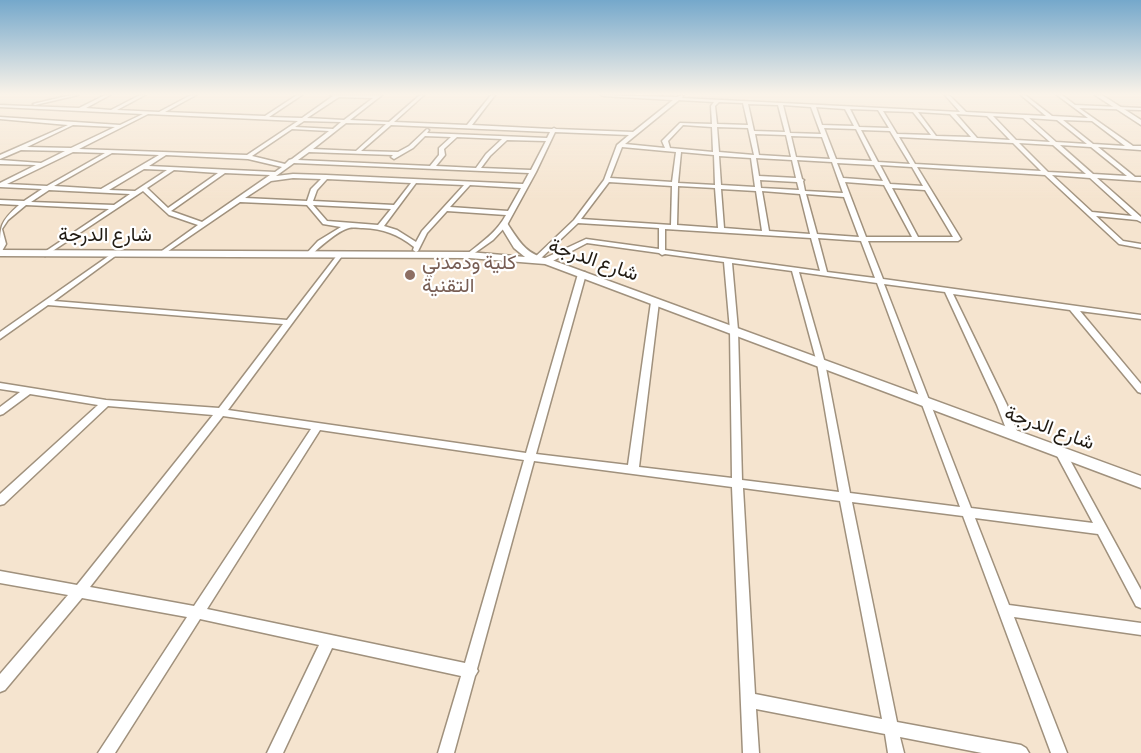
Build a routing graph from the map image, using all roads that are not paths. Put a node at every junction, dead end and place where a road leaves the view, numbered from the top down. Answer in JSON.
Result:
{"nodes":[{"id":1,"x":59,"y":130,"type":"edge"},
{"id":2,"x":113,"y":130,"type":"edge"},
{"id":3,"x":290,"y":130,"type":"edge"},
{"id":4,"x":333,"y":130,"type":"edge"},
{"id":5,"x":382,"y":130,"type":"edge"},
{"id":6,"x":426,"y":130,"type":"edge"},
{"id":7,"x":553,"y":130,"type":"edge"},
{"id":8,"x":572,"y":130,"type":"edge"},
{"id":9,"x":638,"y":130,"type":"edge"},
{"id":10,"x":676,"y":130,"type":"edge"},
{"id":11,"x":716,"y":130,"type":"edge"},
{"id":12,"x":751,"y":130,"type":"edge"},
{"id":13,"x":759,"y":130,"type":"edge"},
{"id":14,"x":787,"y":130,"type":"edge"},
{"id":15,"x":823,"y":130,"type":"edge"},
{"id":16,"x":858,"y":130,"type":"edge"},
{"id":17,"x":877,"y":130,"type":"edge"},
{"id":18,"x":929,"y":130,"type":"edge"},
{"id":19,"x":967,"y":130,"type":"edge"},
{"id":20,"x":1004,"y":130,"type":"edge"},
{"id":21,"x":1039,"y":130,"type":"edge"},
{"id":22,"x":1073,"y":130,"type":"edge"},
{"id":23,"x":1108,"y":130,"type":"edge"},
{"id":24,"x":895,"y":132,"type":"junction"},
{"id":25,"x":423,"y":134,"type":"junction"},
{"id":26,"x":633,"y":134,"type":"junction"},
{"id":27,"x":788,"y":134,"type":"junction"},
{"id":28,"x":455,"y":136,"type":"junction"},
{"id":29,"x":825,"y":136,"type":"junction"},
{"id":30,"x":935,"y":137,"type":"junction"},
{"id":31,"x":506,"y":138,"type":"junction"},
{"id":32,"x":549,"y":140,"type":"junction"},
{"id":33,"x":975,"y":140,"type":"junction"},
{"id":34,"x":1015,"y":142,"type":"junction"},
{"id":35,"x":1054,"y":144,"type":"junction"},
{"id":36,"x":620,"y":145,"type":"junction"},
{"id":37,"x":1093,"y":146,"type":"junction"},
{"id":38,"x":19,"y":148,"type":"junction"},
{"id":39,"x":1132,"y":148,"type":"junction"},
{"id":40,"x":1141,"y":148,"type":"edge"},
{"id":41,"x":72,"y":150,"type":"junction"},
{"id":42,"x":307,"y":150,"type":"junction"},
{"id":43,"x":668,"y":150,"type":"junction"},
{"id":44,"x":679,"y":151,"type":"junction"},
{"id":45,"x":111,"y":152,"type":"junction"},
{"id":46,"x":357,"y":152,"type":"junction"},
{"id":47,"x":165,"y":154,"type":"junction"},
{"id":48,"x":398,"y":154,"type":"junction"},
{"id":49,"x":718,"y":154,"type":"junction"},
{"id":50,"x":1141,"y":154,"type":"edge"},
{"id":51,"x":755,"y":156,"type":"junction"},
{"id":52,"x":0,"y":157,"type":"edge"},
{"id":53,"x":248,"y":157,"type":"junction"},
{"id":54,"x":795,"y":158,"type":"junction"},
{"id":55,"x":834,"y":160,"type":"junction"},
{"id":56,"x":291,"y":161,"type":"junction"},
{"id":57,"x":0,"y":162,"type":"edge"},
{"id":58,"x":874,"y":163,"type":"junction"},
{"id":59,"x":347,"y":164,"type":"junction"},
{"id":60,"x":41,"y":165,"type":"junction"},
{"id":61,"x":387,"y":165,"type":"junction"},
{"id":62,"x":915,"y":165,"type":"junction"},
{"id":63,"x":285,"y":166,"type":"junction"},
{"id":64,"x":143,"y":167,"type":"junction"},
{"id":65,"x":432,"y":168,"type":"junction"},
{"id":66,"x":172,"y":169,"type":"junction"},
{"id":67,"x":477,"y":170,"type":"junction"},
{"id":68,"x":223,"y":172,"type":"junction"},
{"id":69,"x":533,"y":172,"type":"junction"},
{"id":70,"x":1046,"y":173,"type":"junction"},
{"id":71,"x":275,"y":174,"type":"junction"},
{"id":72,"x":1090,"y":176,"type":"junction"},
{"id":73,"x":329,"y":177,"type":"junction"},
{"id":74,"x":757,"y":178,"type":"junction"},
{"id":75,"x":1137,"y":179,"type":"edge"},
{"id":76,"x":267,"y":180,"type":"junction"},
{"id":77,"x":607,"y":180,"type":"junction"},
{"id":78,"x":801,"y":180,"type":"junction"},
{"id":79,"x":842,"y":180,"type":"junction"},
{"id":80,"x":415,"y":181,"type":"junction"},
{"id":81,"x":468,"y":184,"type":"junction"},
{"id":82,"x":675,"y":184,"type":"junction"},
{"id":83,"x":887,"y":184,"type":"junction"},
{"id":84,"x":1141,"y":184,"type":"edge"},
{"id":85,"x":0,"y":185,"type":"edge"},
{"id":86,"x":525,"y":186,"type":"junction"},
{"id":87,"x":718,"y":187,"type":"junction"},
{"id":88,"x":49,"y":188,"type":"junction"},
{"id":89,"x":144,"y":188,"type":"junction"},
{"id":90,"x":928,"y":188,"type":"junction"},
{"id":91,"x":102,"y":190,"type":"junction"},
{"id":92,"x":759,"y":190,"type":"junction"},
{"id":93,"x":804,"y":192,"type":"junction"},
{"id":94,"x":137,"y":193,"type":"junction"},
{"id":95,"x":848,"y":195,"type":"junction"},
{"id":96,"x":240,"y":200,"type":"junction"},
{"id":97,"x":0,"y":202,"type":"edge"},
{"id":98,"x":26,"y":203,"type":"junction"},
{"id":99,"x":309,"y":204,"type":"junction"},
{"id":100,"x":115,"y":207,"type":"junction"},
{"id":101,"x":394,"y":207,"type":"junction"},
{"id":102,"x":447,"y":209,"type":"junction"},
{"id":103,"x":167,"y":211,"type":"junction"},
{"id":104,"x":510,"y":213,"type":"junction"},
{"id":105,"x":1089,"y":214,"type":"junction"},
{"id":106,"x":1140,"y":218,"type":"edge"},
{"id":107,"x":576,"y":221,"type":"junction"},
{"id":108,"x":351,"y":224,"type":"junction"},
{"id":109,"x":204,"y":225,"type":"junction"},
{"id":110,"x":504,"y":225,"type":"junction"},
{"id":111,"x":381,"y":226,"type":"junction"},
{"id":112,"x":662,"y":226,"type":"junction"},
{"id":113,"x":674,"y":226,"type":"junction"},
{"id":114,"x":0,"y":230,"type":"edge"},
{"id":115,"x":721,"y":230,"type":"junction"},
{"id":116,"x":766,"y":233,"type":"junction"},
{"id":117,"x":816,"y":236,"type":"junction"},
{"id":118,"x":864,"y":239,"type":"junction"},
{"id":119,"x":916,"y":239,"type":"junction"},
{"id":120,"x":1141,"y":246,"type":"edge"},
{"id":121,"x":416,"y":251,"type":"junction"},
{"id":122,"x":0,"y":252,"type":"edge"},
{"id":123,"x":662,"y":253,"type":"junction"},
{"id":124,"x":45,"y":254,"type":"junction"},
{"id":125,"x":114,"y":254,"type":"junction"},
{"id":126,"x":161,"y":254,"type":"junction"},
{"id":127,"x":309,"y":255,"type":"junction"},
{"id":128,"x":340,"y":255,"type":"junction"},
{"id":129,"x":469,"y":255,"type":"junction"},
{"id":130,"x":541,"y":260,"type":"junction"},
{"id":131,"x":728,"y":262,"type":"junction"},
{"id":132,"x":795,"y":270,"type":"junction"},
{"id":133,"x":582,"y":274,"type":"junction"},
{"id":134,"x":824,"y":274,"type":"junction"},
{"id":135,"x":881,"y":282,"type":"junction"},
{"id":136,"x":948,"y":291,"type":"junction"},
{"id":137,"x":655,"y":302,"type":"junction"},
{"id":138,"x":45,"y":303,"type":"junction"},
{"id":139,"x":1073,"y":308,"type":"junction"},
{"id":140,"x":1141,"y":317,"type":"edge"},
{"id":141,"x":287,"y":322,"type":"junction"},
{"id":142,"x":734,"y":330,"type":"junction"},
{"id":143,"x":0,"y":336,"type":"edge"},
{"id":144,"x":821,"y":363,"type":"junction"},
{"id":145,"x":0,"y":386,"type":"edge"},
{"id":146,"x":29,"y":390,"type":"junction"},
{"id":147,"x":1141,"y":390,"type":"edge"},
{"id":148,"x":106,"y":403,"type":"junction"},
{"id":149,"x":927,"y":403,"type":"junction"},
{"id":150,"x":0,"y":412,"type":"edge"},
{"id":151,"x":221,"y":412,"type":"junction"},
{"id":152,"x":318,"y":426,"type":"junction"},
{"id":153,"x":1013,"y":434,"type":"junction"},
{"id":154,"x":1060,"y":452,"type":"junction"},
{"id":155,"x":530,"y":457,"type":"junction"},
{"id":156,"x":633,"y":469,"type":"junction"},
{"id":157,"x":1141,"y":482,"type":"edge"},
{"id":158,"x":737,"y":483,"type":"junction"},
{"id":159,"x":845,"y":497,"type":"junction"},
{"id":160,"x":0,"y":501,"type":"edge"},
{"id":161,"x":967,"y":513,"type":"junction"},
{"id":162,"x":1100,"y":529,"type":"junction"},
{"id":163,"x":0,"y":577,"type":"edge"},
{"id":164,"x":79,"y":592,"type":"junction"},
{"id":165,"x":1141,"y":602,"type":"edge"},
{"id":166,"x":1004,"y":610,"type":"junction"},
{"id":167,"x":198,"y":613,"type":"junction"},
{"id":168,"x":1141,"y":629,"type":"edge"},
{"id":169,"x":329,"y":640,"type":"junction"},
{"id":170,"x":471,"y":670,"type":"junction"},
{"id":171,"x":0,"y":685,"type":"edge"},
{"id":172,"x":748,"y":700,"type":"junction"},
{"id":173,"x":891,"y":728,"type":"junction"},
{"id":174,"x":106,"y":753,"type":"edge"},
{"id":175,"x":275,"y":753,"type":"edge"},
{"id":176,"x":447,"y":753,"type":"edge"},
{"id":177,"x":751,"y":753,"type":"edge"},
{"id":178,"x":896,"y":753,"type":"edge"},
{"id":179,"x":1021,"y":753,"type":"edge"},
{"id":180,"x":1059,"y":753,"type":"edge"}],
"edges":[{"from":1,"to":38,"type":"street"},
{"from":2,"to":41,"type":"street"},
{"from":3,"to":53,"type":"street"},
{"from":4,"to":42,"type":"street"},
{"from":5,"to":46,"type":"street"},
{"from":6,"to":25,"type":"street"},
{"from":7,"to":32,"type":"street"},
{"from":8,"to":26,"type":"street"},
{"from":9,"to":26,"type":"street"},
{"from":10,"to":43,"type":"street"},
{"from":11,"to":49,"type":"street"},
{"from":12,"to":51,"type":"street"},
{"from":13,"to":27,"type":"street"},
{"from":14,"to":27,"type":"street"},
{"from":15,"to":29,"type":"street"},
{"from":16,"to":58,"type":"street"},
{"from":17,"to":24,"type":"street"},
{"from":18,"to":30,"type":"street"},
{"from":19,"to":33,"type":"street"},
{"from":20,"to":34,"type":"street"},
{"from":21,"to":35,"type":"street"},
{"from":22,"to":37,"type":"street"},
{"from":23,"to":39,"type":"street"},
{"from":24,"to":30,"type":"street"},
{"from":24,"to":62,"type":"street"},
{"from":25,"to":28,"type":"street"},
{"from":25,"to":48,"type":"street"},
{"from":26,"to":36,"type":"street"},
{"from":27,"to":29,"type":"street"},
{"from":27,"to":54,"type":"street"},
{"from":28,"to":31,"type":"street"},
{"from":28,"to":65,"type":"street"},
{"from":29,"to":55,"type":"street"},
{"from":30,"to":33,"type":"street"},
{"from":31,"to":32,"type":"street"},
{"from":31,"to":67,"type":"street"},
{"from":32,"to":69,"type":"street"},
{"from":33,"to":34,"type":"street"},
{"from":34,"to":35,"type":"street"},
{"from":34,"to":70,"type":"street"},
{"from":35,"to":37,"type":"street"},
{"from":35,"to":72,"type":"street"},
{"from":36,"to":43,"type":"street"},
{"from":36,"to":77,"type":"street"},
{"from":37,"to":39,"type":"street"},
{"from":37,"to":75,"type":"street"},
{"from":38,"to":41,"type":"street"},
{"from":38,"to":52,"type":"street"},
{"from":39,"to":40,"type":"street"},
{"from":39,"to":50,"type":"street"},
{"from":41,"to":45,"type":"street"},
{"from":41,"to":60,"type":"street"},
{"from":42,"to":46,"type":"street"},
{"from":42,"to":56,"type":"street"},
{"from":43,"to":44,"type":"street"},
{"from":44,"to":49,"type":"street"},
{"from":44,"to":82,"type":"street"},
{"from":45,"to":47,"type":"street"},
{"from":45,"to":88,"type":"street"},
{"from":46,"to":48,"type":"street"},
{"from":47,"to":53,"type":"street"},
{"from":47,"to":64,"type":"street"},
{"from":48,"to":61,"type":"street"},
{"from":49,"to":51,"type":"street"},
{"from":49,"to":87,"type":"street"},
{"from":51,"to":54,"type":"street"},
{"from":51,"to":74,"type":"street"},
{"from":53,"to":63,"type":"street"},
{"from":54,"to":55,"type":"street"},
{"from":54,"to":78,"type":"street"},
{"from":55,"to":58,"type":"street"},
{"from":55,"to":79,"type":"street"},
{"from":56,"to":59,"type":"street"},
{"from":56,"to":63,"type":"street"},
{"from":57,"to":60,"type":"street"},
{"from":58,"to":62,"type":"street"},
{"from":58,"to":83,"type":"street"},
{"from":59,"to":61,"type":"street"},
{"from":59,"to":73,"type":"street"},
{"from":60,"to":85,"type":"street"},
{"from":61,"to":65,"type":"street"},
{"from":62,"to":70,"type":"street"},
{"from":62,"to":90,"type":"street"},
{"from":63,"to":71,"type":"street"},
{"from":64,"to":66,"type":"street"},
{"from":64,"to":91,"type":"street"},
{"from":65,"to":67,"type":"street"},
{"from":66,"to":68,"type":"street"},
{"from":66,"to":89,"type":"street"},
{"from":67,"to":69,"type":"street"},
{"from":68,"to":71,"type":"street"},
{"from":68,"to":103,"type":"street"},
{"from":69,"to":86,"type":"street"},
{"from":70,"to":72,"type":"street"},
{"from":70,"to":105,"type":"street"},
{"from":71,"to":76,"type":"street"},
{"from":72,"to":75,"type":"street"},
{"from":72,"to":106,"type":"street"},
{"from":73,"to":76,"type":"street"},
{"from":73,"to":80,"type":"street"},
{"from":73,"to":99,"type":"street"},
{"from":74,"to":78,"type":"street"},
{"from":74,"to":92,"type":"street"},
{"from":75,"to":84,"type":"street"},
{"from":76,"to":96,"type":"street"},
{"from":77,"to":82,"type":"street"},
{"from":77,"to":107,"type":"street"},
{"from":78,"to":93,"type":"street"},
{"from":79,"to":83,"type":"street"},
{"from":79,"to":95,"type":"street"},
{"from":80,"to":81,"type":"street"},
{"from":80,"to":101,"type":"street"},
{"from":81,"to":86,"type":"street"},
{"from":81,"to":102,"type":"street"},
{"from":82,"to":87,"type":"street"},
{"from":82,"to":113,"type":"street"},
{"from":83,"to":90,"type":"street"},
{"from":83,"to":119,"type":"street"},
{"from":85,"to":88,"type":"street"},
{"from":86,"to":104,"type":"street"},
{"from":87,"to":92,"type":"street"},
{"from":87,"to":115,"type":"street"},
{"from":88,"to":91,"type":"street"},
{"from":88,"to":98,"type":"street"},
{"from":89,"to":94,"type":"street"},
{"from":89,"to":103,"type":"street"},
{"from":90,"to":119,"type":"street"},
{"from":91,"to":94,"type":"street"},
{"from":92,"to":93,"type":"street"},
{"from":92,"to":116,"type":"street"},
{"from":93,"to":95,"type":"street"},
{"from":93,"to":117,"type":"street"},
{"from":94,"to":100,"type":"street"},
{"from":95,"to":118,"type":"street"},
{"from":96,"to":99,"type":"street"},
{"from":96,"to":109,"type":"street"},
{"from":97,"to":98,"type":"street"},
{"from":98,"to":100,"type":"street"},
{"from":98,"to":114,"type":"street"},
{"from":99,"to":101,"type":"street"},
{"from":99,"to":108,"type":"street"},
{"from":100,"to":124,"type":"street"},
{"from":101,"to":111,"type":"street"},
{"from":102,"to":104,"type":"street"},
{"from":102,"to":121,"type":"street"},
{"from":103,"to":109,"type":"street"},
{"from":104,"to":110,"type":"street"},
{"from":105,"to":106,"type":"street"},
{"from":105,"to":120,"type":"street"},
{"from":107,"to":112,"type":"street"},
{"from":107,"to":130,"type":"street"},
{"from":108,"to":111,"type":"street"},
{"from":108,"to":127,"type":"street"},
{"from":109,"to":126,"type":"street"},
{"from":110,"to":129,"type":"street"},
{"from":110,"to":130,"type":"street"},
{"from":111,"to":121,"type":"street"},
{"from":112,"to":113,"type":"street"},
{"from":112,"to":123,"type":"street"},
{"from":113,"to":115,"type":"street"},
{"from":114,"to":122,"type":"street"},
{"from":115,"to":116,"type":"street"},
{"from":116,"to":117,"type":"street"},
{"from":117,"to":118,"type":"street"},
{"from":117,"to":134,"type":"street"},
{"from":118,"to":119,"type":"street"},
{"from":118,"to":135,"type":"street"},
{"from":121,"to":128,"type":"street","name":"شارع الدرجة"},
{"from":121,"to":129,"type":"street","name":"شارع الدرجة"},
{"from":122,"to":124,"type":"street","name":"شارع الدرجة"},
{"from":123,"to":130,"type":"street"},
{"from":123,"to":131,"type":"street"},
{"from":124,"to":125,"type":"street","name":"شارع الدرجة"},
{"from":125,"to":126,"type":"street","name":"شارع الدرجة"},
{"from":125,"to":138,"type":"street"},
{"from":126,"to":127,"type":"street","name":"شارع الدرجة"},
{"from":127,"to":128,"type":"street","name":"شارع الدرجة"},
{"from":128,"to":141,"type":"street"},
{"from":129,"to":130,"type":"street","name":"شارع الدرجة"},
{"from":130,"to":133,"type":"street","name":"شارع الدرجة"},
{"from":131,"to":132,"type":"street"},
{"from":131,"to":142,"type":"street"},
{"from":132,"to":134,"type":"street"},
{"from":132,"to":144,"type":"street"},
{"from":133,"to":137,"type":"street","name":"شارع الدرجة"},
{"from":133,"to":155,"type":"street"},
{"from":134,"to":135,"type":"street"},
{"from":135,"to":136,"type":"street"},
{"from":135,"to":149,"type":"street"},
{"from":136,"to":139,"type":"street"},
{"from":136,"to":153,"type":"street"},
{"from":137,"to":142,"type":"street","name":"شارع الدرجة"},
{"from":137,"to":156,"type":"street"},
{"from":138,"to":141,"type":"street"},
{"from":138,"to":143,"type":"street"},
{"from":139,"to":140,"type":"street"},
{"from":139,"to":147,"type":"street"},
{"from":141,"to":151,"type":"street"},
{"from":142,"to":144,"type":"street","name":"شارع الدرجة"},
{"from":142,"to":158,"type":"street"},
{"from":144,"to":149,"type":"street","name":"شارع الدرجة"},
{"from":144,"to":159,"type":"street"},
{"from":145,"to":146,"type":"street"},
{"from":146,"to":148,"type":"street"},
{"from":146,"to":150,"type":"street"},
{"from":148,"to":151,"type":"street"},
{"from":148,"to":160,"type":"street"},
{"from":149,"to":153,"type":"street","name":"شارع الدرجة"},
{"from":149,"to":161,"type":"street"},
{"from":151,"to":152,"type":"street"},
{"from":151,"to":164,"type":"street"},
{"from":152,"to":155,"type":"street"},
{"from":152,"to":167,"type":"street"},
{"from":153,"to":154,"type":"street","name":"شارع الدرجة"},
{"from":154,"to":157,"type":"street","name":"شارع الدرجة"},
{"from":154,"to":162,"type":"street"},
{"from":155,"to":156,"type":"street"},
{"from":155,"to":170,"type":"street"},
{"from":156,"to":158,"type":"street"},
{"from":158,"to":159,"type":"street"},
{"from":158,"to":172,"type":"street"},
{"from":159,"to":161,"type":"street"},
{"from":159,"to":173,"type":"street"},
{"from":161,"to":162,"type":"street"},
{"from":161,"to":166,"type":"street"},
{"from":162,"to":165,"type":"street"},
{"from":163,"to":164,"type":"street"},
{"from":164,"to":167,"type":"street"},
{"from":164,"to":171,"type":"street"},
{"from":166,"to":168,"type":"street"},
{"from":166,"to":180,"type":"street"},
{"from":167,"to":169,"type":"street"},
{"from":167,"to":174,"type":"street"},
{"from":169,"to":170,"type":"street"},
{"from":169,"to":175,"type":"street"},
{"from":170,"to":176,"type":"street"},
{"from":172,"to":173,"type":"street"},
{"from":172,"to":177,"type":"street"},
{"from":173,"to":178,"type":"street"},
{"from":173,"to":179,"type":"street"}]}
